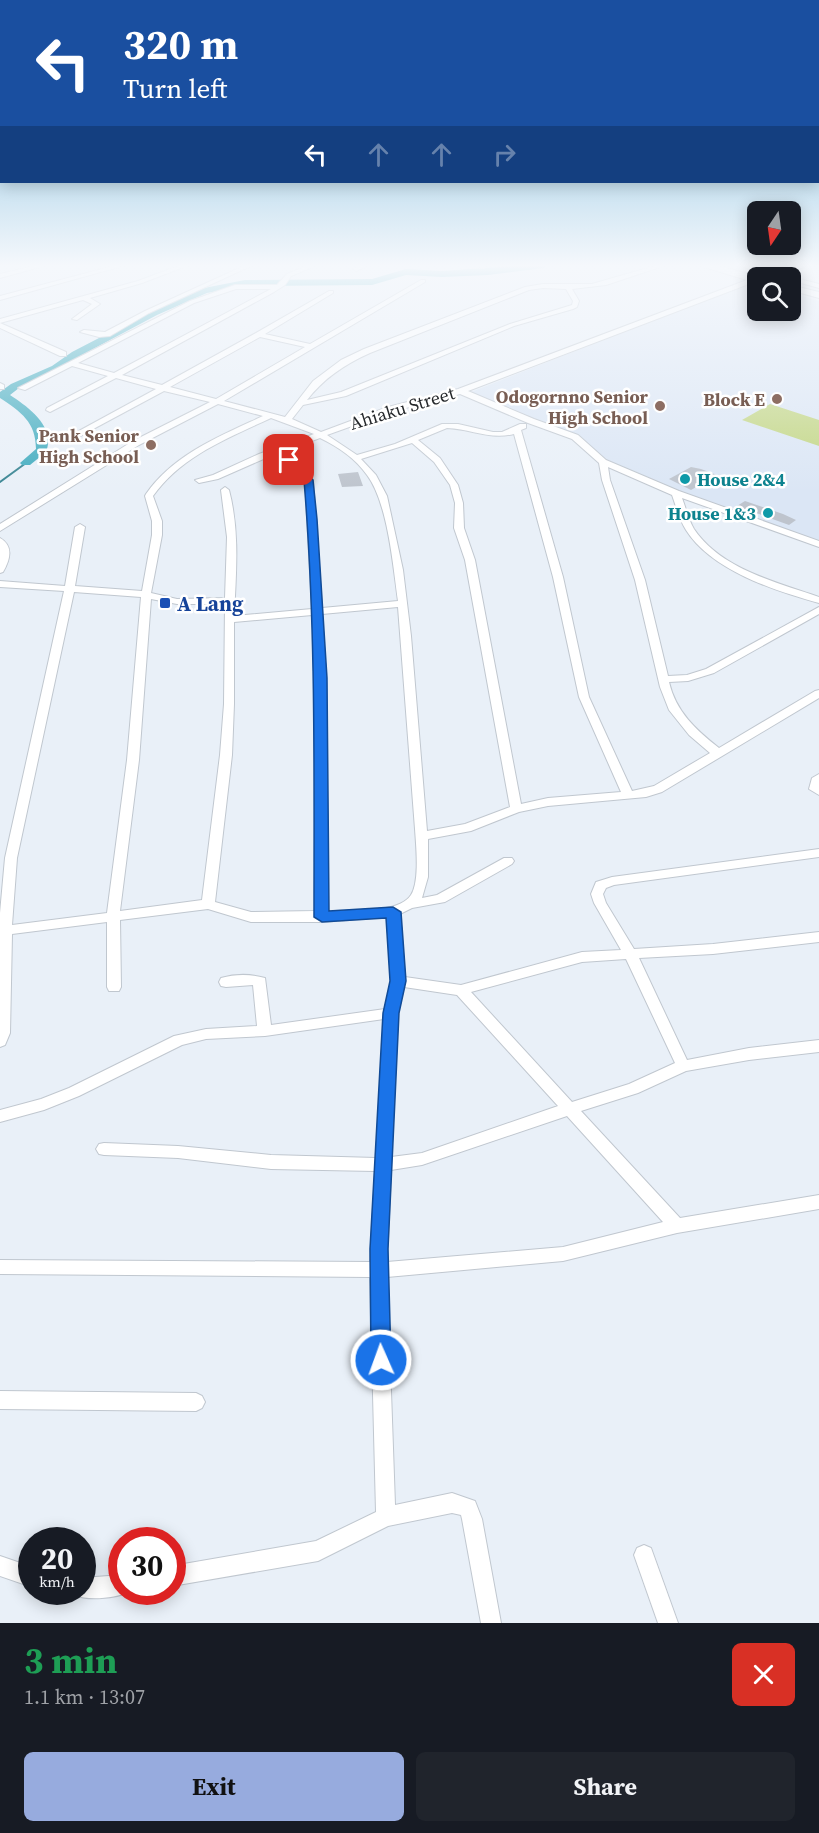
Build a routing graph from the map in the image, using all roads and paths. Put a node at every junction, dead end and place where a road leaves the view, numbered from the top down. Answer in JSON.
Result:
{"nodes":[{"id":1,"x":34,"y":341,"type":"edge"},
{"id":2,"x":107,"y":341,"type":"edge"},
{"id":3,"x":177,"y":341,"type":"edge"},
{"id":4,"x":249,"y":341,"type":"edge"},
{"id":5,"x":285,"y":341,"type":"edge"},
{"id":6,"x":318,"y":341,"type":"edge"},
{"id":7,"x":393,"y":341,"type":"edge"},
{"id":8,"x":475,"y":341,"type":"edge"},
{"id":9,"x":595,"y":341,"type":"edge"},
{"id":10,"x":309,"y":346,"type":"junction"},
{"id":11,"x":63,"y":354,"type":"dead end"},
{"id":12,"x":70,"y":363,"type":"junction"},
{"id":13,"x":114,"y":375,"type":"junction"},
{"id":14,"x":22,"y":388,"type":"dead end"},
{"id":15,"x":163,"y":388,"type":"junction"},
{"id":16,"x":461,"y":391,"type":"junction"},
{"id":17,"x":216,"y":402,"type":"junction"},
{"id":18,"x":302,"y":403,"type":"junction"},
{"id":19,"x":50,"y":410,"type":"dead end"},
{"id":20,"x":269,"y":416,"type":"junction"},
{"id":21,"x":286,"y":420,"type":"junction"},
{"id":22,"x":531,"y":421,"type":"junction"},
{"id":23,"x":517,"y":430,"type":"junction"},
{"id":24,"x":319,"y":434,"type":"junction"},
{"id":25,"x":69,"y":440,"type":"dead end"},
{"id":26,"x":413,"y":440,"type":"junction"},
{"id":27,"x":276,"y":451,"type":"junction"},
{"id":28,"x":354,"y":458,"type":"junction"},
{"id":29,"x":603,"y":462,"type":"junction"},
{"id":30,"x":199,"y":480,"type":"dead end"},
{"id":31,"x":225,"y":490,"type":"dead end"},
{"id":32,"x":676,"y":493,"type":"junction"},
{"id":33,"x":81,"y":527,"type":"dead end"},
{"id":34,"x":0,"y":528,"type":"edge"},
{"id":35,"x":0,"y":541,"type":"edge"},
{"id":36,"x":819,"y":544,"type":"edge"},
{"id":37,"x":0,"y":570,"type":"edge"},
{"id":38,"x":0,"y":584,"type":"edge"},
{"id":39,"x":70,"y":587,"type":"junction"},
{"id":40,"x":146,"y":594,"type":"junction"},
{"id":41,"x":819,"y":600,"type":"edge"},
{"id":42,"x":230,"y":601,"type":"junction"},
{"id":43,"x":402,"y":604,"type":"junction"},
{"id":44,"x":819,"y":610,"type":"edge"},
{"id":45,"x":318,"y":612,"type":"junction"},
{"id":46,"x":229,"y":619,"type":"junction"},
{"id":47,"x":663,"y":679,"type":"junction"},
{"id":48,"x":819,"y":693,"type":"edge"},
{"id":49,"x":719,"y":754,"type":"junction"},
{"id":50,"x":819,"y":778,"type":"edge"},
{"id":51,"x":819,"y":791,"type":"edge"},
{"id":52,"x":628,"y":794,"type":"junction"},
{"id":53,"x":516,"y":809,"type":"junction"},
{"id":54,"x":421,"y":836,"type":"junction"},
{"id":55,"x":819,"y":853,"type":"edge"},
{"id":56,"x":508,"y":861,"type":"dead end"},
{"id":57,"x":208,"y":904,"type":"junction"},
{"id":58,"x":411,"y":904,"type":"junction"},
{"id":59,"x":393,"y":912,"type":"junction"},
{"id":60,"x":113,"y":916,"type":"junction"},
{"id":61,"x":322,"y":917,"type":"junction"},
{"id":62,"x":3,"y":931,"type":"edge"},
{"id":63,"x":819,"y":938,"type":"edge"},
{"id":64,"x":630,"y":954,"type":"junction"},
{"id":65,"x":398,"y":981,"type":"junction"},
{"id":66,"x":226,"y":982,"type":"dead end"},
{"id":67,"x":114,"y":987,"type":"dead end"},
{"id":68,"x":461,"y":990,"type":"junction"},
{"id":69,"x":391,"y":1013,"type":"junction"},
{"id":70,"x":265,"y":1031,"type":"junction"},
{"id":71,"x":0,"y":1041,"type":"edge"},
{"id":72,"x":819,"y":1046,"type":"edge"},
{"id":73,"x":683,"y":1066,"type":"junction"},
{"id":74,"x":568,"y":1109,"type":"junction"},
{"id":75,"x":0,"y":1116,"type":"edge"},
{"id":76,"x":104,"y":1149,"type":"dead end"},
{"id":77,"x":383,"y":1165,"type":"junction"},
{"id":78,"x":819,"y":1202,"type":"edge"},
{"id":79,"x":677,"y":1226,"type":"junction"},
{"id":80,"x":0,"y":1266,"type":"edge"},
{"id":81,"x":378,"y":1270,"type":"junction"},
{"id":82,"x":0,"y":1400,"type":"edge"},
{"id":83,"x":196,"y":1402,"type":"dead end"},
{"id":84,"x":386,"y":1517,"type":"junction"},
{"id":85,"x":644,"y":1554,"type":"dead end"},
{"id":86,"x":0,"y":1566,"type":"edge"},
{"id":87,"x":18,"y":1572,"type":"edge"},
{"id":88,"x":186,"y":1574,"type":"edge"},
{"id":89,"x":491,"y":1623,"type":"edge"},
{"id":90,"x":669,"y":1623,"type":"edge"}],
"edges":[{"from":1,"to":11,"type":"street"},
{"from":2,"to":12,"type":"street"},
{"from":3,"to":13,"type":"street"},
{"from":4,"to":15,"type":"street"},
{"from":5,"to":10,"type":"street"},
{"from":6,"to":10,"type":"street"},
{"from":7,"to":18,"type":"street"},
{"from":8,"to":18,"type":"street"},
{"from":9,"to":16,"type":"street","name":"Ahiaku Street"},
{"from":10,"to":17,"type":"street"},
{"from":12,"to":13,"type":"street"},
{"from":12,"to":14,"type":"street"},
{"from":13,"to":15,"type":"street"},
{"from":13,"to":19,"type":"street"},
{"from":15,"to":17,"type":"street"},
{"from":15,"to":25,"type":"street"},
{"from":16,"to":22,"type":"street"},
{"from":16,"to":24,"type":"street","name":"Ahiaku Street"},
{"from":17,"to":20,"type":"street"},
{"from":17,"to":34,"type":"street"},
{"from":18,"to":21,"type":"street"},
{"from":20,"to":21,"type":"street"},
{"from":20,"to":40,"type":"street"},
{"from":21,"to":24,"type":"street"},
{"from":22,"to":23,"type":"street"},
{"from":22,"to":29,"type":"street"},
{"from":23,"to":26,"type":"street"},
{"from":23,"to":52,"type":"street"},
{"from":24,"to":27,"type":"street","name":"Ahiaku Street"},
{"from":24,"to":28,"type":"street"},
{"from":26,"to":28,"type":"street"},
{"from":26,"to":53,"type":"street"},
{"from":27,"to":30,"type":"street","name":"Ahiaku Street"},
{"from":27,"to":45,"type":"street"},
{"from":28,"to":43,"type":"street"},
{"from":29,"to":32,"type":"street"},
{"from":29,"to":47,"type":"street"},
{"from":31,"to":42,"type":"street"},
{"from":32,"to":36,"type":"street"},
{"from":32,"to":41,"type":"street"},
{"from":33,"to":39,"type":"street"},
{"from":35,"to":37,"type":"street"},
{"from":38,"to":39,"type":"street"},
{"from":39,"to":40,"type":"street"},
{"from":39,"to":62,"type":"street"},
{"from":40,"to":42,"type":"street"},
{"from":40,"to":60,"type":"street"},
{"from":42,"to":46,"type":"street"},
{"from":43,"to":45,"type":"street"},
{"from":43,"to":54,"type":"street"},
{"from":44,"to":47,"type":"street"},
{"from":45,"to":46,"type":"street"},
{"from":45,"to":61,"type":"street"},
{"from":46,"to":57,"type":"street"},
{"from":47,"to":49,"type":"street"},
{"from":48,"to":49,"type":"street"},
{"from":49,"to":52,"type":"street"},
{"from":50,"to":51,"type":"street"},
{"from":52,"to":53,"type":"street"},
{"from":53,"to":54,"type":"street"},
{"from":54,"to":58,"type":"street"},
{"from":55,"to":64,"type":"street"},
{"from":56,"to":58,"type":"street"},
{"from":57,"to":60,"type":"street"},
{"from":57,"to":61,"type":"street"},
{"from":58,"to":59,"type":"street"},
{"from":59,"to":61,"type":"street"},
{"from":59,"to":65,"type":"street"},
{"from":60,"to":62,"type":"street"},
{"from":60,"to":67,"type":"street"},
{"from":62,"to":71,"type":"street"},
{"from":63,"to":64,"type":"street"},
{"from":64,"to":68,"type":"street"},
{"from":64,"to":73,"type":"street"},
{"from":65,"to":68,"type":"street"},
{"from":65,"to":69,"type":"street"},
{"from":66,"to":70,"type":"street"},
{"from":68,"to":74,"type":"street"},
{"from":69,"to":70,"type":"street"},
{"from":69,"to":77,"type":"street"},
{"from":70,"to":75,"type":"street"},
{"from":72,"to":73,"type":"street"},
{"from":73,"to":74,"type":"street"},
{"from":74,"to":77,"type":"street"},
{"from":74,"to":79,"type":"street"},
{"from":76,"to":77,"type":"street"},
{"from":77,"to":81,"type":"street"},
{"from":78,"to":79,"type":"street"},
{"from":79,"to":81,"type":"street"},
{"from":80,"to":81,"type":"street"},
{"from":81,"to":84,"type":"street"},
{"from":82,"to":83,"type":"street"},
{"from":84,"to":88,"type":"street"},
{"from":84,"to":89,"type":"street"},
{"from":85,"to":90,"type":"street"},
{"from":86,"to":87,"type":"street"}]}
